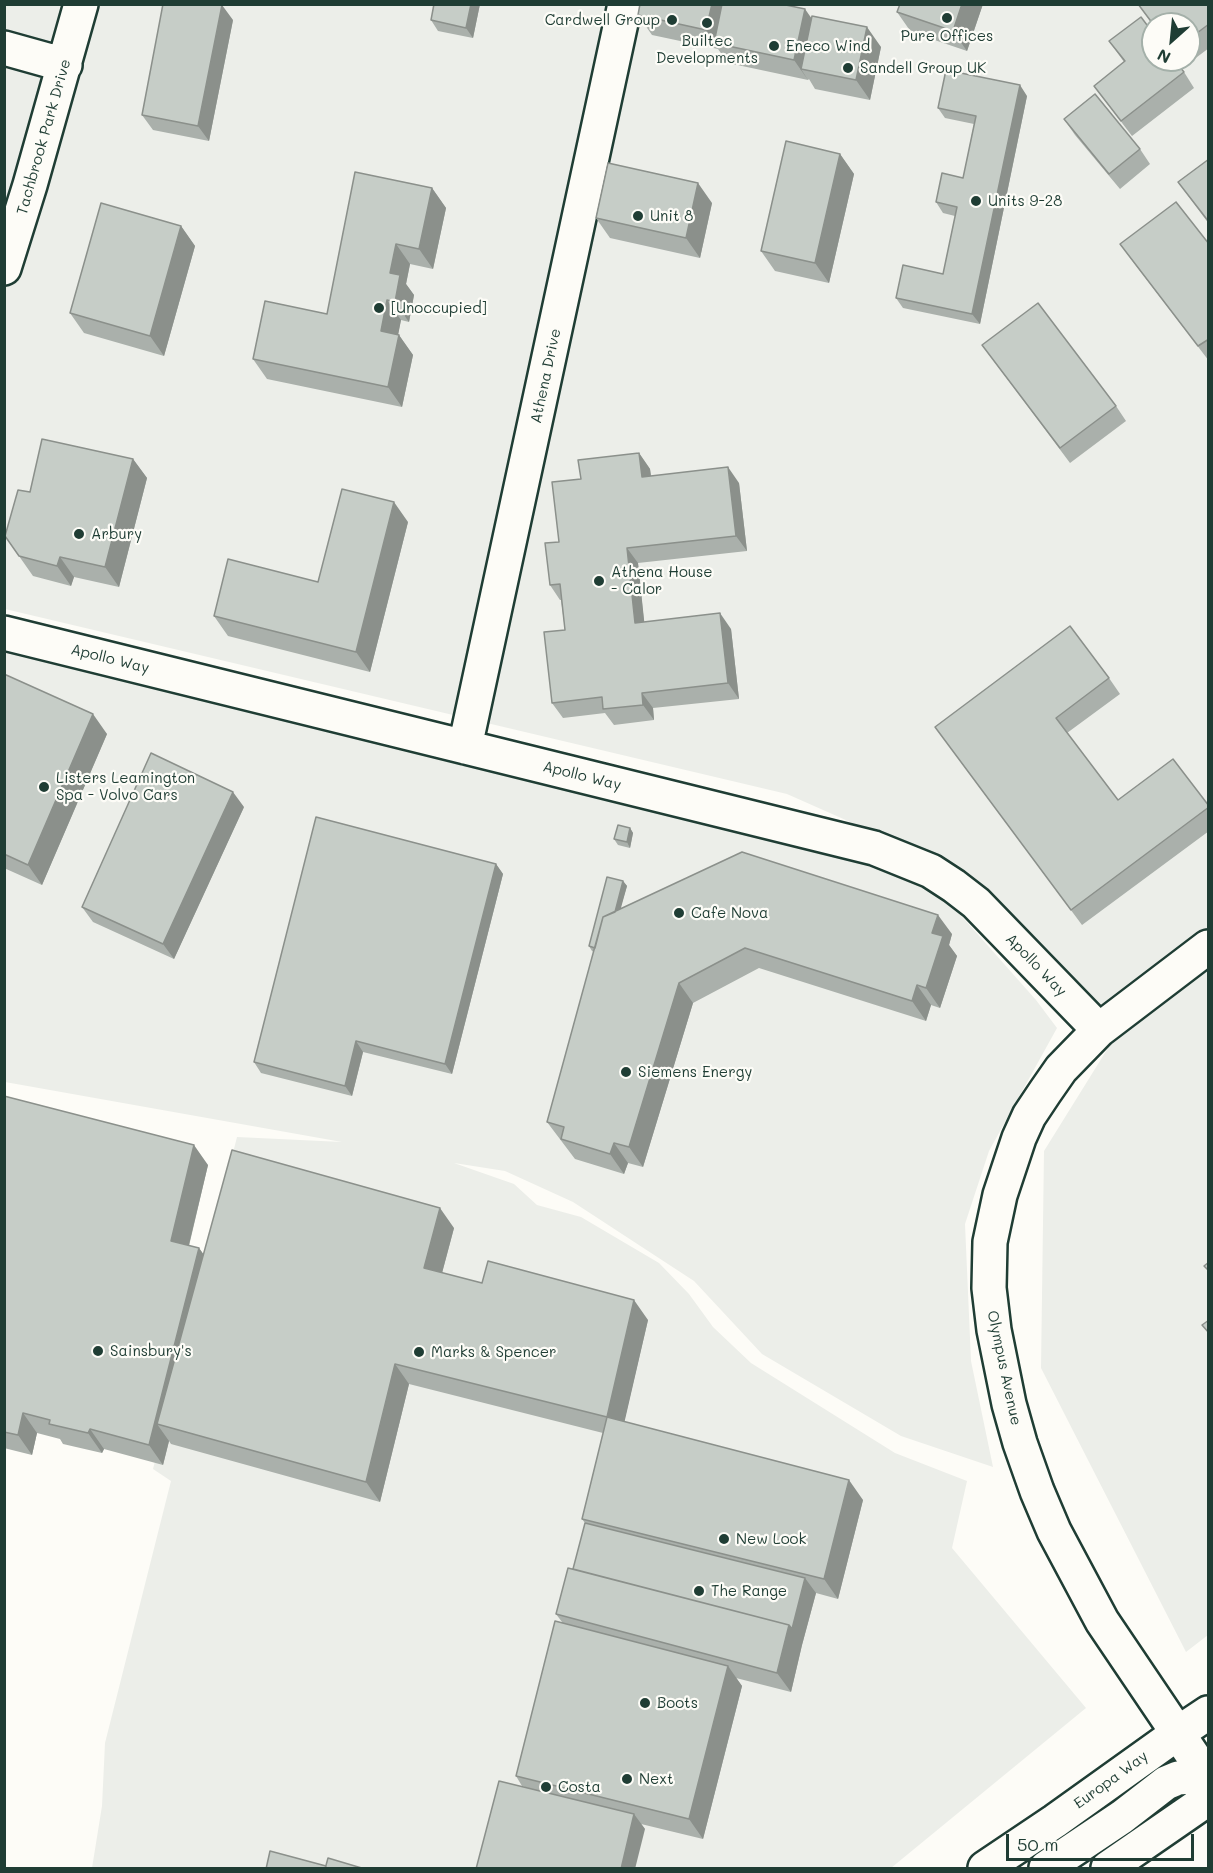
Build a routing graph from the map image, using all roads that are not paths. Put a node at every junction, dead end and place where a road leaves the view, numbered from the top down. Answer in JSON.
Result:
{"nodes":[{"id":1,"x":81,"y":4,"type":"edge"},
{"id":2,"x":625,"y":4,"type":"edge"},
{"id":3,"x":4,"y":48,"type":"edge"},
{"id":4,"x":65,"y":64,"type":"junction"},
{"id":5,"x":4,"y":268,"type":"edge"},
{"id":6,"x":4,"y":633,"type":"edge"},
{"id":7,"x":465,"y":747,"type":"junction"},
{"id":8,"x":1209,"y":948,"type":"edge"},
{"id":9,"x":1098,"y":1030,"type":"junction"},
{"id":10,"x":1209,"y":1713,"type":"edge"},
{"id":11,"x":1197,"y":1752,"type":"edge"},
{"id":12,"x":1209,"y":1786,"type":"edge"},
{"id":13,"x":1209,"y":1799,"type":"edge"},
{"id":14,"x":985,"y":1869,"type":"edge"},
{"id":15,"x":1046,"y":1869,"type":"edge"},
{"id":16,"x":1108,"y":1869,"type":"edge"}],
"edges":[{"from":1,"to":4,"type":"main road","name":"Tachbrook Park Drive"},
{"from":2,"to":7,"type":"main road","name":"Athena Drive"},
{"from":3,"to":4,"type":"main road"},
{"from":4,"to":5,"type":"main road","name":"Tachbrook Park Drive"},
{"from":6,"to":7,"type":"main road","name":"Apollo Way"},
{"from":7,"to":9,"type":"main road","name":"Apollo Way"},
{"from":8,"to":9,"type":"main road","name":"Olympus Avenue"},
{"from":9,"to":11,"type":"main road","name":"Olympus Avenue"},
{"from":10,"to":11,"type":"main road","name":"Europa Way"},
{"from":11,"to":14,"type":"main road","name":"Europa Way"},
{"from":12,"to":15,"type":"main road"},
{"from":13,"to":16,"type":"main road"}]}
